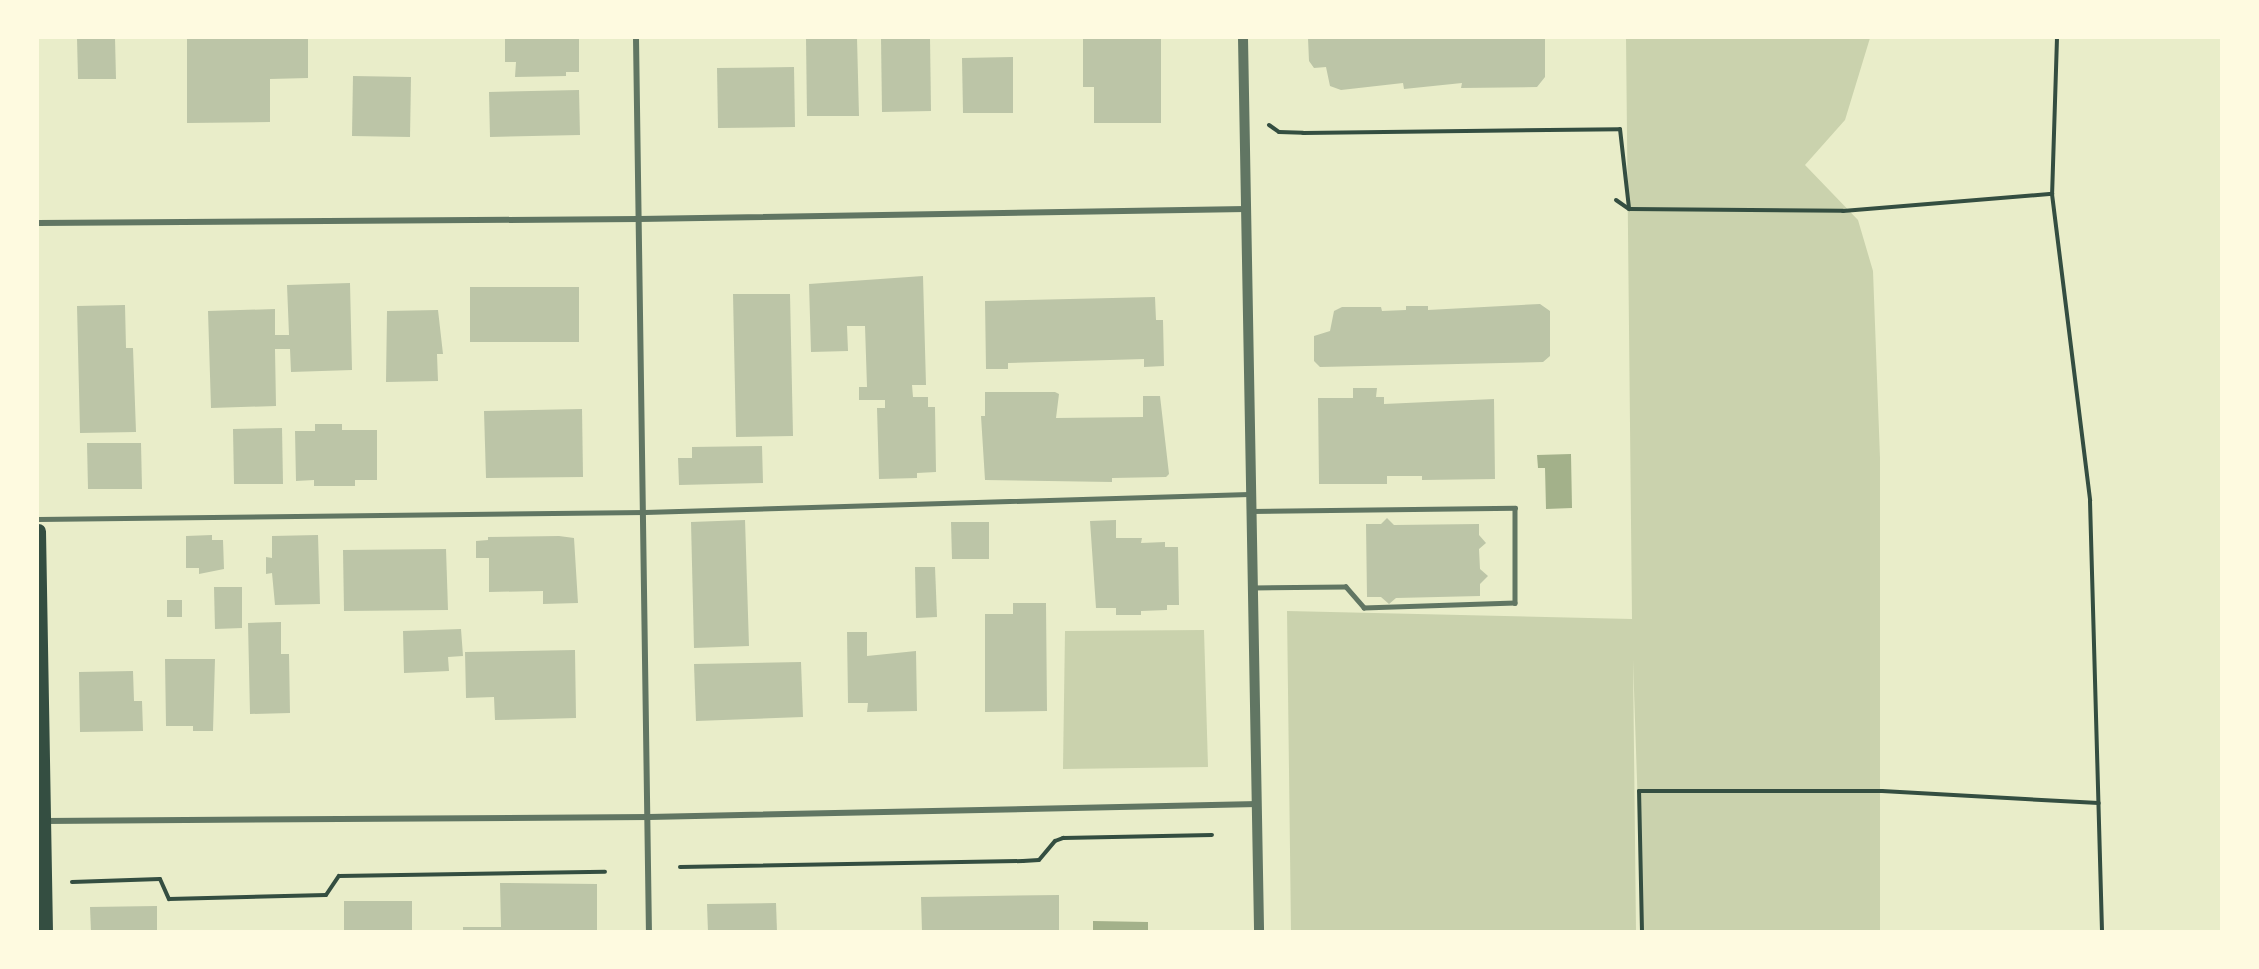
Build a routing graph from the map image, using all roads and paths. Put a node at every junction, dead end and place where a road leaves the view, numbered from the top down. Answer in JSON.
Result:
{"nodes":[{"id":1,"x":636,"y":38,"type":"edge"},
{"id":2,"x":1243,"y":38,"type":"edge"},
{"id":3,"x":2057,"y":38,"type":"edge"},
{"id":4,"x":1267,"y":123,"type":"dead end"},
{"id":5,"x":2052,"y":194,"type":"junction"},
{"id":6,"x":1616,"y":200,"type":"dead end"},
{"id":7,"x":1246,"y":209,"type":"junction"},
{"id":8,"x":1629,"y":209,"type":"junction"},
{"id":9,"x":639,"y":219,"type":"junction"},
{"id":10,"x":38,"y":223,"type":"edge"},
{"id":11,"x":1250,"y":494,"type":"junction"},
{"id":12,"x":645,"y":512,"type":"junction"},
{"id":13,"x":1251,"y":512,"type":"junction"},
{"id":14,"x":38,"y":519,"type":"edge"},
{"id":15,"x":38,"y":531,"type":"edge"},
{"id":16,"x":1253,"y":588,"type":"junction"},
{"id":17,"x":2099,"y":803,"type":"junction"},
{"id":18,"x":1259,"y":804,"type":"junction"},
{"id":19,"x":649,"y":817,"type":"junction"},
{"id":20,"x":40,"y":821,"type":"edge"},
{"id":21,"x":1212,"y":835,"type":"dead end"},
{"id":22,"x":680,"y":867,"type":"dead end"},
{"id":23,"x":605,"y":872,"type":"dead end"},
{"id":24,"x":71,"y":882,"type":"dead end"},
{"id":25,"x":45,"y":932,"type":"edge"},
{"id":26,"x":649,"y":932,"type":"edge"},
{"id":27,"x":1259,"y":932,"type":"edge"},
{"id":28,"x":1642,"y":932,"type":"edge"},
{"id":29,"x":2102,"y":932,"type":"edge"}],
"edges":[{"from":1,"to":9,"type":"street"},
{"from":2,"to":7,"type":"street"},
{"from":3,"to":5,"type":"path"},
{"from":4,"to":8,"type":"path"},
{"from":5,"to":8,"type":"path"},
{"from":5,"to":17,"type":"path"},
{"from":6,"to":8,"type":"path"},
{"from":7,"to":9,"type":"street"},
{"from":7,"to":11,"type":"street"},
{"from":9,"to":10,"type":"street"},
{"from":9,"to":12,"type":"street"},
{"from":11,"to":12,"type":"lane"},
{"from":11,"to":13,"type":"street"},
{"from":12,"to":14,"type":"lane"},
{"from":12,"to":19,"type":"street"},
{"from":13,"to":16,"type":"street"},
{"from":13,"to":16,"type":"lane"},
{"from":15,"to":20,"type":"main road"},
{"from":16,"to":18,"type":"street"},
{"from":17,"to":28,"type":"path"},
{"from":17,"to":29,"type":"path"},
{"from":18,"to":19,"type":"street"},
{"from":18,"to":27,"type":"street"},
{"from":19,"to":20,"type":"street"},
{"from":19,"to":26,"type":"street"},
{"from":20,"to":25,"type":"main road"},
{"from":21,"to":22,"type":"path"},
{"from":23,"to":24,"type":"path"}]}
